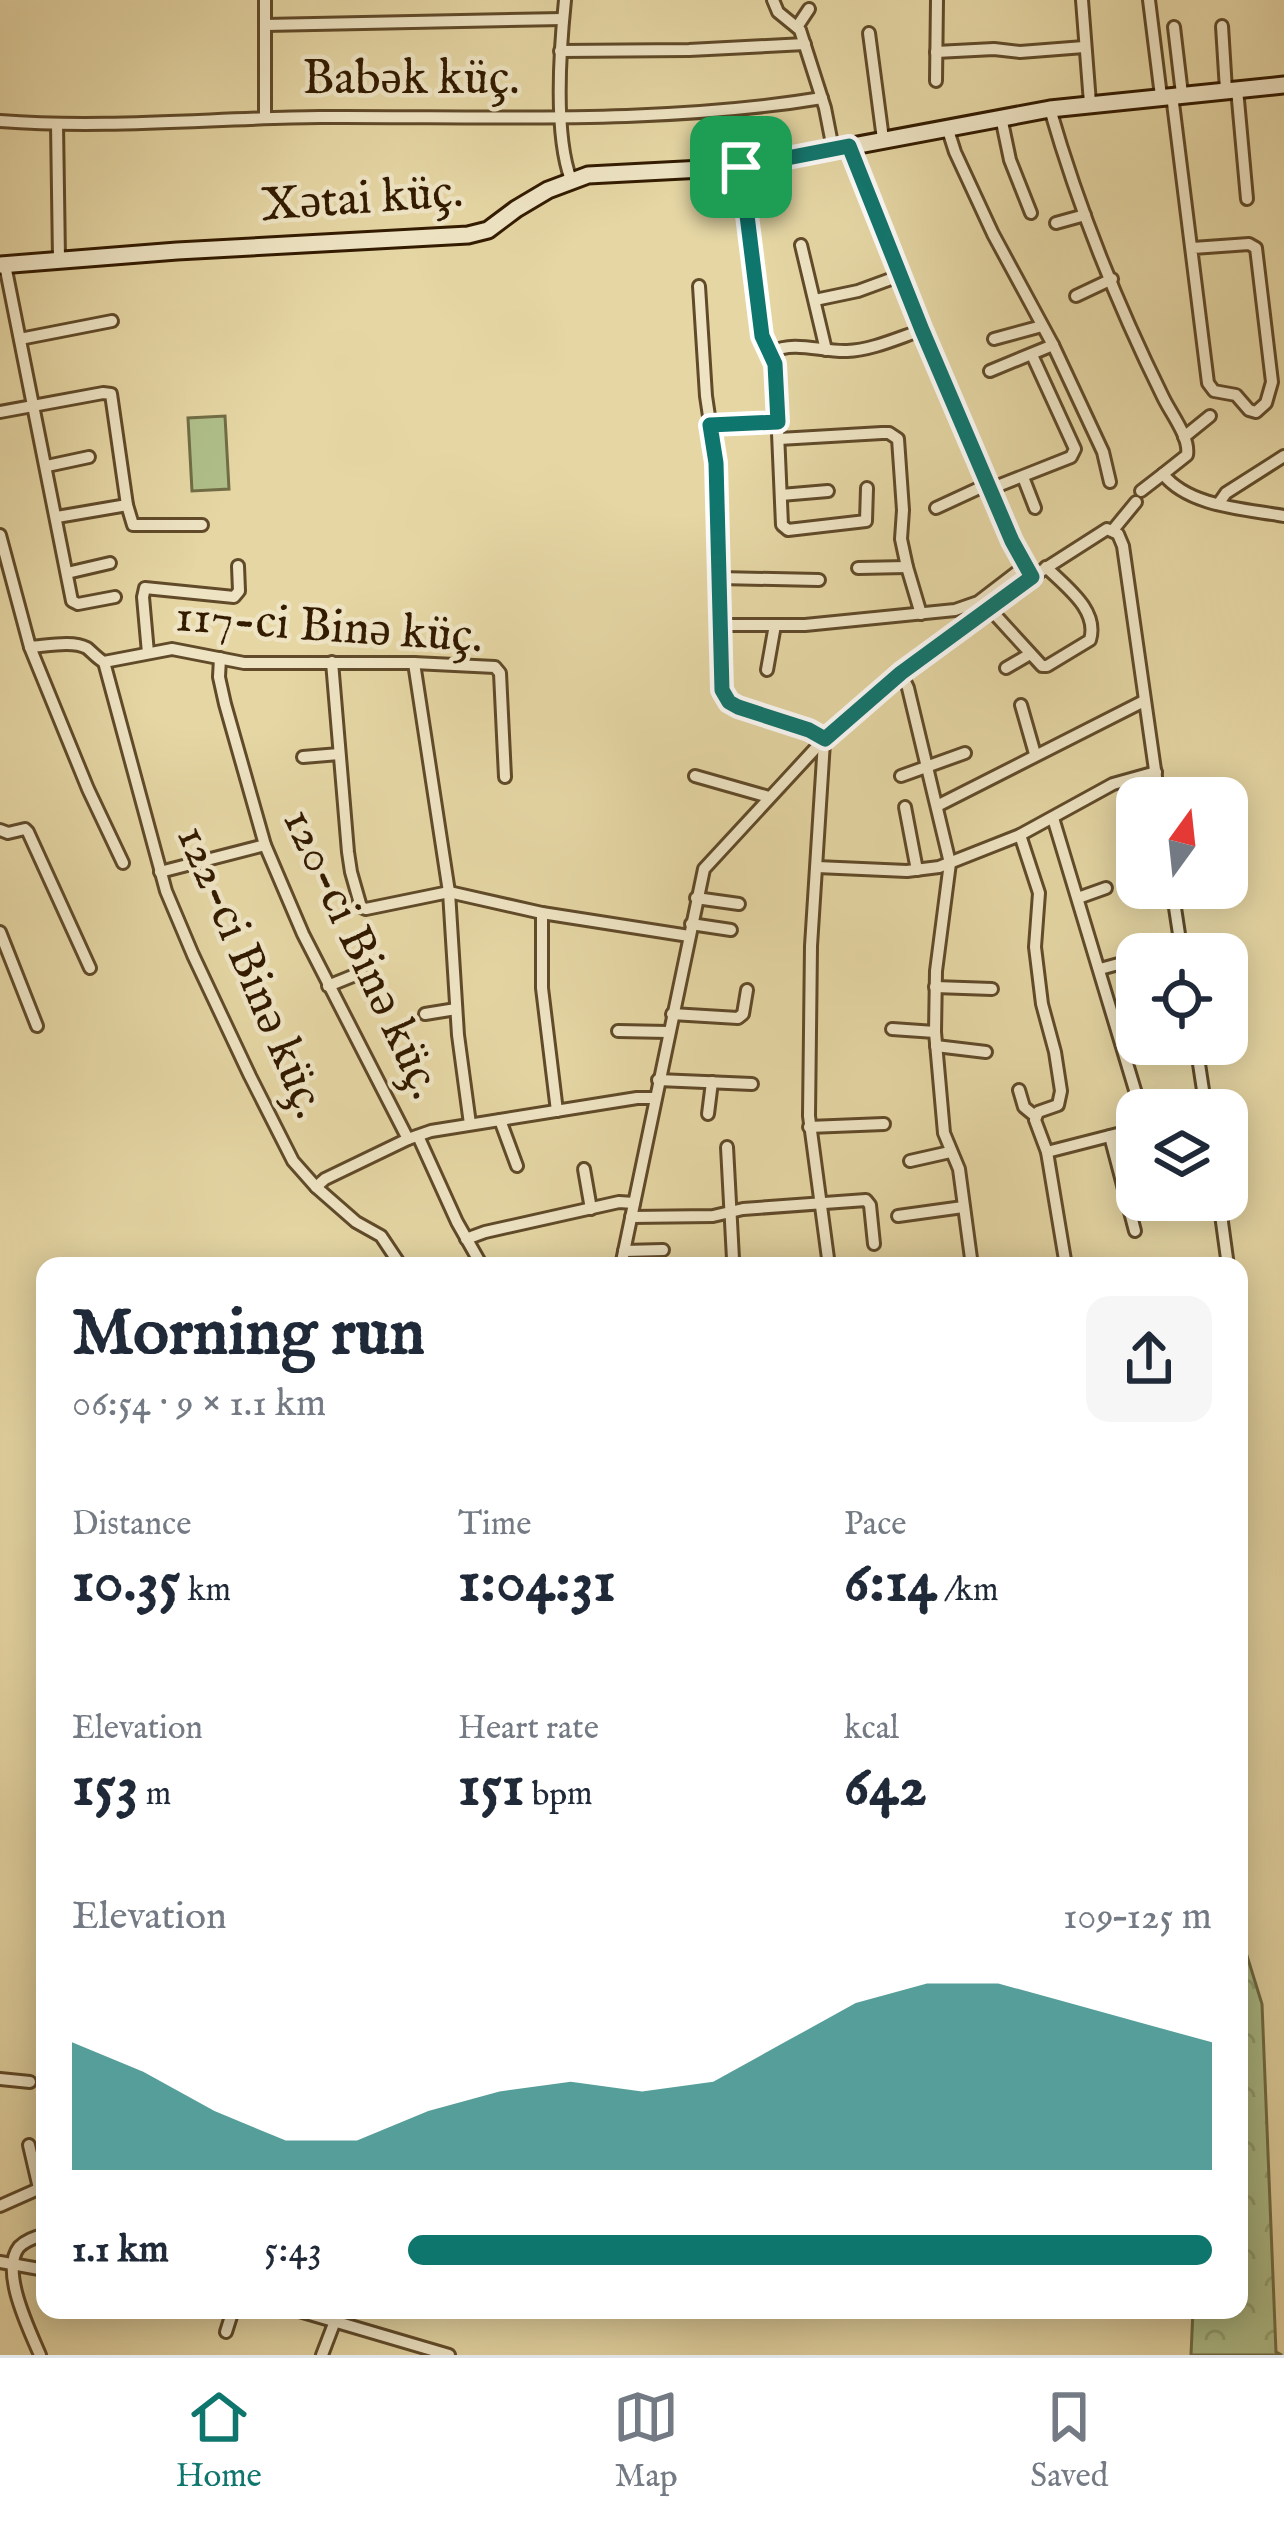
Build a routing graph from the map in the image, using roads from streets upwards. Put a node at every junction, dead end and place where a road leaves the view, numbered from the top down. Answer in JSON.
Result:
{"nodes":[{"id":1,"x":265,"y":0,"type":"edge"},
{"id":2,"x":566,"y":0,"type":"edge"},
{"id":3,"x":773,"y":0,"type":"edge"},
{"id":4,"x":937,"y":0,"type":"edge"},
{"id":5,"x":1082,"y":0,"type":"edge"},
{"id":6,"x":1149,"y":0,"type":"edge"},
{"id":7,"x":809,"y":9,"type":"dead end"},
{"id":8,"x":563,"y":19,"type":"junction"},
{"id":9,"x":266,"y":25,"type":"junction"},
{"id":10,"x":1222,"y":26,"type":"dead end"},
{"id":11,"x":797,"y":27,"type":"junction"},
{"id":12,"x":1174,"y":27,"type":"dead end"},
{"id":13,"x":868,"y":33,"type":"dead end"},
{"id":14,"x":805,"y":44,"type":"junction"},
{"id":15,"x":1084,"y":47,"type":"junction"},
{"id":16,"x":560,"y":51,"type":"junction"},
{"id":17,"x":936,"y":52,"type":"junction"},
{"id":18,"x":936,"y":81,"type":"dead end"},
{"id":19,"x":1283,"y":86,"type":"edge"},
{"id":20,"x":1232,"y":90,"type":"junction"},
{"id":21,"x":1172,"y":95,"type":"junction"},
{"id":22,"x":1284,"y":95,"type":"edge"},
{"id":23,"x":822,"y":98,"type":"junction"},
{"id":24,"x":1090,"y":104,"type":"junction"},
{"id":25,"x":1050,"y":109,"type":"junction"},
{"id":26,"x":562,"y":115,"type":"junction"},
{"id":27,"x":265,"y":117,"type":"junction"},
{"id":28,"x":1001,"y":117,"type":"junction"},
{"id":29,"x":0,"y":121,"type":"edge"},
{"id":30,"x":57,"y":124,"type":"junction"},
{"id":31,"x":947,"y":127,"type":"junction"},
{"id":32,"x":883,"y":139,"type":"junction"},
{"id":33,"x":841,"y":148,"type":"junction"},
{"id":34,"x":741,"y":167,"type":"junction"},
{"id":35,"x":571,"y":180,"type":"junction"},
{"id":36,"x":1247,"y":199,"type":"dead end"},
{"id":37,"x":1031,"y":213,"type":"dead end"},
{"id":38,"x":1084,"y":215,"type":"junction"},
{"id":39,"x":1056,"y":223,"type":"dead end"},
{"id":40,"x":801,"y":245,"type":"dead end"},
{"id":41,"x":1193,"y":248,"type":"junction"},
{"id":42,"x":59,"y":259,"type":"junction"},
{"id":43,"x":3,"y":265,"type":"edge"},
{"id":44,"x":899,"y":276,"type":"junction"},
{"id":45,"x":1112,"y":279,"type":"junction"},
{"id":46,"x":699,"y":286,"type":"dead end"},
{"id":47,"x":1076,"y":296,"type":"dead end"},
{"id":48,"x":815,"y":300,"type":"junction"},
{"id":49,"x":112,"y":322,"type":"dead end"},
{"id":50,"x":1042,"y":326,"type":"junction"},
{"id":51,"x":922,"y":330,"type":"junction"},
{"id":52,"x":994,"y":339,"type":"dead end"},
{"id":53,"x":20,"y":340,"type":"junction"},
{"id":54,"x":1053,"y":345,"type":"junction"},
{"id":55,"x":826,"y":350,"type":"junction"},
{"id":56,"x":771,"y":352,"type":"junction"},
{"id":57,"x":1032,"y":355,"type":"junction"},
{"id":58,"x":990,"y":371,"type":"dead end"},
{"id":59,"x":34,"y":406,"type":"junction"},
{"id":60,"x":0,"y":412,"type":"edge"},
{"id":61,"x":1210,"y":416,"type":"dead end"},
{"id":62,"x":778,"y":422,"type":"junction"},
{"id":63,"x":710,"y":425,"type":"junction"},
{"id":64,"x":1184,"y":437,"type":"junction"},
{"id":65,"x":779,"y":439,"type":"junction"},
{"id":66,"x":1284,"y":456,"type":"edge"},
{"id":67,"x":88,"y":457,"type":"dead end"},
{"id":68,"x":46,"y":466,"type":"junction"},
{"id":69,"x":1163,"y":474,"type":"junction"},
{"id":70,"x":1023,"y":477,"type":"junction"},
{"id":71,"x":1110,"y":482,"type":"dead end"},
{"id":72,"x":989,"y":486,"type":"junction"},
{"id":73,"x":867,"y":488,"type":"dead end"},
{"id":74,"x":828,"y":491,"type":"dead end"},
{"id":75,"x":781,"y":495,"type":"junction"},
{"id":76,"x":1199,"y":497,"type":"junction"},
{"id":77,"x":1219,"y":503,"type":"junction"},
{"id":78,"x":127,"y":506,"type":"junction"},
{"id":79,"x":936,"y":508,"type":"dead end"},
{"id":80,"x":1035,"y":508,"type":"dead end"},
{"id":81,"x":1189,"y":511,"type":"dead end"},
{"id":82,"x":1284,"y":516,"type":"edge"},
{"id":83,"x":57,"y":517,"type":"junction"},
{"id":84,"x":202,"y":525,"type":"dead end"},
{"id":85,"x":1113,"y":530,"type":"junction"},
{"id":86,"x":0,"y":535,"type":"edge"},
{"id":87,"x":110,"y":563,"type":"dead end"},
{"id":88,"x":238,"y":566,"type":"dead end"},
{"id":89,"x":907,"y":567,"type":"junction"},
{"id":90,"x":1046,"y":567,"type":"junction"},
{"id":91,"x":858,"y":568,"type":"dead end"},
{"id":92,"x":1028,"y":571,"type":"junction"},
{"id":93,"x":67,"y":573,"type":"junction"},
{"id":94,"x":718,"y":578,"type":"junction"},
{"id":95,"x":818,"y":580,"type":"dead end"},
{"id":96,"x":115,"y":596,"type":"dead end"},
{"id":97,"x":989,"y":608,"type":"junction"},
{"id":98,"x":921,"y":614,"type":"junction"},
{"id":99,"x":721,"y":625,"type":"junction"},
{"id":100,"x":775,"y":625,"type":"junction"},
{"id":101,"x":30,"y":647,"type":"junction"},
{"id":102,"x":148,"y":653,"type":"junction"},
{"id":103,"x":1030,"y":654,"type":"junction"},
{"id":104,"x":220,"y":658,"type":"junction"},
{"id":105,"x":104,"y":662,"type":"junction"},
{"id":106,"x":332,"y":662,"type":"junction"},
{"id":107,"x":414,"y":663,"type":"junction"},
{"id":108,"x":1006,"y":668,"type":"dead end"},
{"id":109,"x":767,"y":670,"type":"dead end"},
{"id":110,"x":901,"y":673,"type":"junction"},
{"id":111,"x":1144,"y":701,"type":"junction"},
{"id":112,"x":1021,"y":705,"type":"dead end"},
{"id":113,"x":825,"y":739,"type":"junction"},
{"id":114,"x":965,"y":753,"type":"dead end"},
{"id":115,"x":339,"y":754,"type":"junction"},
{"id":116,"x":1035,"y":754,"type":"junction"},
{"id":117,"x":303,"y":757,"type":"dead end"},
{"id":118,"x":928,"y":767,"type":"junction"},
{"id":119,"x":1156,"y":772,"type":"junction"},
{"id":120,"x":695,"y":776,"type":"dead end"},
{"id":121,"x":901,"y":776,"type":"dead end"},
{"id":122,"x":505,"y":777,"type":"dead end"},
{"id":123,"x":1157,"y":777,"type":"edge"},
{"id":124,"x":769,"y":796,"type":"junction"},
{"id":125,"x":937,"y":806,"type":"junction"},
{"id":126,"x":905,"y":807,"type":"dead end"},
{"id":127,"x":1053,"y":818,"type":"junction"},
{"id":128,"x":0,"y":830,"type":"edge"},
{"id":129,"x":1020,"y":835,"type":"junction"},
{"id":130,"x":265,"y":844,"type":"junction"},
{"id":131,"x":950,"y":862,"type":"junction"},
{"id":132,"x":123,"y":863,"type":"dead end"},
{"id":133,"x":817,"y":867,"type":"junction"},
{"id":134,"x":917,"y":870,"type":"junction"},
{"id":135,"x":160,"y":872,"type":"junction"},
{"id":136,"x":1106,"y":888,"type":"dead end"},
{"id":137,"x":449,"y":892,"type":"junction"},
{"id":138,"x":696,"y":898,"type":"junction"},
{"id":139,"x":1078,"y":898,"type":"junction"},
{"id":140,"x":739,"y":904,"type":"dead end"},
{"id":141,"x":542,"y":913,"type":"junction"},
{"id":142,"x":690,"y":930,"type":"junction"},
{"id":143,"x":731,"y":930,"type":"dead end"},
{"id":144,"x":0,"y":932,"type":"edge"},
{"id":145,"x":1116,"y":965,"type":"edge"},
{"id":146,"x":90,"y":968,"type":"dead end"},
{"id":147,"x":1100,"y":969,"type":"junction"},
{"id":148,"x":360,"y":973,"type":"dead end"},
{"id":149,"x":328,"y":986,"type":"junction"},
{"id":150,"x":935,"y":987,"type":"junction"},
{"id":151,"x":992,"y":989,"type":"dead end"},
{"id":152,"x":747,"y":990,"type":"dead end"},
{"id":153,"x":456,"y":1009,"type":"junction"},
{"id":154,"x":425,"y":1014,"type":"dead end"},
{"id":155,"x":672,"y":1014,"type":"junction"},
{"id":156,"x":37,"y":1026,"type":"dead end"},
{"id":157,"x":892,"y":1029,"type":"dead end"},
{"id":158,"x":618,"y":1031,"type":"dead end"},
{"id":159,"x":668,"y":1032,"type":"junction"},
{"id":160,"x":935,"y":1032,"type":"junction"},
{"id":161,"x":936,"y":1046,"type":"junction"},
{"id":162,"x":986,"y":1052,"type":"dead end"},
{"id":163,"x":658,"y":1080,"type":"junction"},
{"id":164,"x":712,"y":1082,"type":"junction"},
{"id":165,"x":752,"y":1084,"type":"dead end"},
{"id":166,"x":1135,"y":1089,"type":"edge"},
{"id":167,"x":1019,"y":1090,"type":"dead end"},
{"id":168,"x":654,"y":1098,"type":"junction"},
{"id":169,"x":557,"y":1111,"type":"junction"},
{"id":170,"x":709,"y":1114,"type":"dead end"},
{"id":171,"x":1036,"y":1116,"type":"junction"},
{"id":172,"x":500,"y":1120,"type":"junction"},
{"id":173,"x":470,"y":1124,"type":"junction"},
{"id":174,"x":884,"y":1124,"type":"dead end"},
{"id":175,"x":809,"y":1126,"type":"junction"},
{"id":176,"x":1116,"y":1134,"type":"edge"},
{"id":177,"x":1110,"y":1136,"type":"junction"},
{"id":178,"x":413,"y":1137,"type":"junction"},
{"id":179,"x":727,"y":1147,"type":"dead end"},
{"id":180,"x":950,"y":1152,"type":"junction"},
{"id":181,"x":1046,"y":1152,"type":"junction"},
{"id":182,"x":910,"y":1161,"type":"dead end"},
{"id":183,"x":517,"y":1166,"type":"dead end"},
{"id":184,"x":584,"y":1169,"type":"dead end"},
{"id":185,"x":316,"y":1187,"type":"junction"},
{"id":186,"x":634,"y":1203,"type":"junction"},
{"id":187,"x":821,"y":1203,"type":"junction"},
{"id":188,"x":964,"y":1207,"type":"junction"},
{"id":189,"x":591,"y":1209,"type":"junction"},
{"id":190,"x":730,"y":1212,"type":"junction"},
{"id":191,"x":898,"y":1216,"type":"dead end"},
{"id":192,"x":631,"y":1217,"type":"junction"},
{"id":193,"x":1222,"y":1221,"type":"edge"},
{"id":194,"x":1135,"y":1231,"type":"dead end"},
{"id":195,"x":466,"y":1239,"type":"junction"},
{"id":196,"x":874,"y":1244,"type":"dead end"},
{"id":197,"x":663,"y":1250,"type":"dead end"},
{"id":198,"x":624,"y":1251,"type":"junction"},
{"id":199,"x":394,"y":1257,"type":"edge"},
{"id":200,"x":477,"y":1257,"type":"edge"},
{"id":201,"x":623,"y":1257,"type":"edge"},
{"id":202,"x":734,"y":1257,"type":"edge"},
{"id":203,"x":828,"y":1257,"type":"edge"},
{"id":204,"x":971,"y":1257,"type":"edge"},
{"id":205,"x":1064,"y":1257,"type":"edge"},
{"id":206,"x":1227,"y":1257,"type":"edge"},
{"id":207,"x":0,"y":2079,"type":"edge"},
{"id":208,"x":30,"y":2082,"type":"dead end"},
{"id":209,"x":28,"y":2146,"type":"dead end"},
{"id":210,"x":36,"y":2169,"type":"edge"},
{"id":211,"x":36,"y":2190,"type":"edge"},
{"id":212,"x":0,"y":2206,"type":"edge"},
{"id":213,"x":36,"y":2238,"type":"edge"},
{"id":214,"x":6,"y":2262,"type":"edge"},
{"id":215,"x":36,"y":2268,"type":"edge"},
{"id":216,"x":17,"y":2298,"type":"junction"},
{"id":217,"x":0,"y":2305,"type":"edge"},
{"id":218,"x":230,"y":2319,"type":"edge"},
{"id":219,"x":328,"y":2319,"type":"edge"},
{"id":220,"x":335,"y":2321,"type":"junction"},
{"id":221,"x":226,"y":2332,"type":"dead end"},
{"id":222,"x":40,"y":2355,"type":"edge"},
{"id":223,"x":322,"y":2355,"type":"edge"},
{"id":224,"x":449,"y":2355,"type":"edge"}],
"edges":[{"from":1,"to":9,"type":"street"},
{"from":2,"to":8,"type":"street"},
{"from":3,"to":11,"type":"street"},
{"from":4,"to":17,"type":"street"},
{"from":5,"to":15,"type":"street"},
{"from":6,"to":21,"type":"street"},
{"from":7,"to":11,"type":"street"},
{"from":8,"to":9,"type":"street"},
{"from":8,"to":16,"type":"street"},
{"from":9,"to":27,"type":"street"},
{"from":10,"to":20,"type":"street"},
{"from":11,"to":14,"type":"street"},
{"from":12,"to":21,"type":"street"},
{"from":13,"to":32,"type":"street"},
{"from":14,"to":16,"type":"street"},
{"from":14,"to":23,"type":"street"},
{"from":15,"to":17,"type":"street"},
{"from":15,"to":24,"type":"street"},
{"from":16,"to":26,"type":"street"},
{"from":17,"to":18,"type":"street"},
{"from":19,"to":20,"type":"street","name":"Xətai küç."},
{"from":19,"to":22,"type":"street"},
{"from":20,"to":21,"type":"street","name":"Xətai küç."},
{"from":20,"to":36,"type":"street"},
{"from":21,"to":24,"type":"street","name":"Xətai küç."},
{"from":21,"to":41,"type":"street"},
{"from":23,"to":26,"type":"street","name":"Babək küç."},
{"from":23,"to":33,"type":"street"},
{"from":24,"to":25,"type":"street","name":"Xətai küç."},
{"from":25,"to":28,"type":"street","name":"Xətai küç."},
{"from":25,"to":38,"type":"street"},
{"from":26,"to":27,"type":"street","name":"Babək küç."},
{"from":26,"to":35,"type":"street"},
{"from":27,"to":30,"type":"street","name":"Babək küç."},
{"from":28,"to":31,"type":"street","name":"Xətai küç."},
{"from":28,"to":37,"type":"street"},
{"from":29,"to":30,"type":"street","name":"Babək küç."},
{"from":30,"to":42,"type":"street"},
{"from":31,"to":32,"type":"street","name":"Xətai küç."},
{"from":31,"to":50,"type":"street"},
{"from":32,"to":33,"type":"street","name":"Xətai küç."},
{"from":33,"to":34,"type":"street","name":"Xətai küç."},
{"from":33,"to":44,"type":"street"},
{"from":34,"to":35,"type":"street","name":"Xətai küç."},
{"from":34,"to":56,"type":"street"},
{"from":35,"to":42,"type":"street","name":"Xətai küç."},
{"from":38,"to":39,"type":"street"},
{"from":38,"to":45,"type":"street"},
{"from":40,"to":48,"type":"street"},
{"from":41,"to":41,"type":"street"},
{"from":42,"to":43,"type":"street","name":"Xətai küç."},
{"from":43,"to":53,"type":"street"},
{"from":44,"to":48,"type":"street"},
{"from":44,"to":51,"type":"street"},
{"from":45,"to":47,"type":"street"},
{"from":45,"to":64,"type":"street"},
{"from":46,"to":63,"type":"street"},
{"from":48,"to":55,"type":"street"},
{"from":49,"to":53,"type":"street"},
{"from":50,"to":52,"type":"street"},
{"from":50,"to":54,"type":"street"},
{"from":51,"to":55,"type":"street"},
{"from":51,"to":72,"type":"street"},
{"from":53,"to":59,"type":"street"},
{"from":54,"to":57,"type":"street"},
{"from":54,"to":71,"type":"street"},
{"from":55,"to":56,"type":"street"},
{"from":56,"to":62,"type":"street"},
{"from":57,"to":58,"type":"street"},
{"from":57,"to":70,"type":"street"},
{"from":59,"to":60,"type":"street"},
{"from":59,"to":68,"type":"street"},
{"from":59,"to":78,"type":"street"},
{"from":61,"to":64,"type":"street"},
{"from":62,"to":63,"type":"street"},
{"from":62,"to":65,"type":"street"},
{"from":63,"to":94,"type":"street"},
{"from":64,"to":69,"type":"street"},
{"from":65,"to":75,"type":"street"},
{"from":65,"to":89,"type":"street"},
{"from":66,"to":77,"type":"street"},
{"from":67,"to":68,"type":"street"},
{"from":68,"to":83,"type":"street"},
{"from":69,"to":76,"type":"street"},
{"from":69,"to":85,"type":"street"},
{"from":70,"to":72,"type":"street"},
{"from":70,"to":80,"type":"street"},
{"from":72,"to":79,"type":"street"},
{"from":72,"to":92,"type":"street"},
{"from":73,"to":75,"type":"street"},
{"from":74,"to":75,"type":"street"},
{"from":76,"to":77,"type":"street"},
{"from":76,"to":81,"type":"street"},
{"from":77,"to":82,"type":"street"},
{"from":78,"to":83,"type":"street"},
{"from":78,"to":84,"type":"street"},
{"from":83,"to":93,"type":"street"},
{"from":85,"to":90,"type":"street"},
{"from":85,"to":111,"type":"street"},
{"from":86,"to":101,"type":"street"},
{"from":87,"to":93,"type":"street"},
{"from":88,"to":102,"type":"street"},
{"from":89,"to":91,"type":"street"},
{"from":89,"to":98,"type":"street"},
{"from":90,"to":92,"type":"street"},
{"from":90,"to":103,"type":"street"},
{"from":92,"to":97,"type":"street"},
{"from":92,"to":98,"type":"street"},
{"from":93,"to":96,"type":"street"},
{"from":94,"to":95,"type":"street"},
{"from":94,"to":99,"type":"street"},
{"from":97,"to":103,"type":"street"},
{"from":97,"to":110,"type":"street"},
{"from":98,"to":100,"type":"street"},
{"from":99,"to":100,"type":"street"},
{"from":99,"to":113,"type":"street"},
{"from":100,"to":109,"type":"street"},
{"from":101,"to":105,"type":"street","name":"117-ci Binə küç."},
{"from":101,"to":132,"type":"street"},
{"from":102,"to":104,"type":"street","name":"117-ci Binə küç."},
{"from":102,"to":105,"type":"street","name":"117-ci Binə küç."},
{"from":103,"to":108,"type":"street"},
{"from":104,"to":106,"type":"street","name":"117-ci Binə küç."},
{"from":104,"to":130,"type":"street","name":"120-ci Binə küç."},
{"from":105,"to":135,"type":"street","name":"122-ci Binə küç."},
{"from":106,"to":107,"type":"street","name":"117-ci Binə küç."},
{"from":106,"to":115,"type":"street"},
{"from":107,"to":122,"type":"street","name":"117-ci Binə küç."},
{"from":107,"to":137,"type":"street"},
{"from":110,"to":113,"type":"street"},
{"from":110,"to":118,"type":"street"},
{"from":111,"to":116,"type":"street"},
{"from":111,"to":119,"type":"street"},
{"from":112,"to":116,"type":"street"},
{"from":113,"to":124,"type":"street"},
{"from":113,"to":133,"type":"street"},
{"from":114,"to":118,"type":"street"},
{"from":115,"to":117,"type":"street"},
{"from":115,"to":137,"type":"street"},
{"from":116,"to":125,"type":"street"},
{"from":118,"to":121,"type":"street"},
{"from":118,"to":125,"type":"street"},
{"from":119,"to":123,"type":"street"},
{"from":119,"to":127,"type":"street"},
{"from":120,"to":124,"type":"street"},
{"from":124,"to":138,"type":"street"},
{"from":125,"to":131,"type":"street"},
{"from":126,"to":134,"type":"street"},
{"from":127,"to":129,"type":"street"},
{"from":127,"to":139,"type":"street"},
{"from":128,"to":146,"type":"street"},
{"from":129,"to":131,"type":"street"},
{"from":129,"to":171,"type":"street"},
{"from":130,"to":135,"type":"street"},
{"from":130,"to":149,"type":"street","name":"120-ci Binə küç."},
{"from":131,"to":134,"type":"street"},
{"from":131,"to":150,"type":"street"},
{"from":133,"to":134,"type":"street"},
{"from":133,"to":175,"type":"street"},
{"from":135,"to":185,"type":"street","name":"122-ci Binə küç."},
{"from":136,"to":139,"type":"street"},
{"from":137,"to":141,"type":"street"},
{"from":137,"to":153,"type":"street"},
{"from":138,"to":140,"type":"street"},
{"from":138,"to":142,"type":"street"},
{"from":139,"to":147,"type":"street"},
{"from":141,"to":142,"type":"street"},
{"from":141,"to":169,"type":"street"},
{"from":142,"to":143,"type":"street"},
{"from":142,"to":155,"type":"street"},
{"from":144,"to":156,"type":"street"},
{"from":145,"to":147,"type":"street"},
{"from":147,"to":166,"type":"street"},
{"from":148,"to":149,"type":"street"},
{"from":149,"to":178,"type":"street","name":"120-ci Binə küç."},
{"from":150,"to":151,"type":"street"},
{"from":150,"to":160,"type":"street"},
{"from":152,"to":155,"type":"street"},
{"from":153,"to":154,"type":"street"},
{"from":153,"to":173,"type":"street"},
{"from":155,"to":159,"type":"street"},
{"from":157,"to":160,"type":"street"},
{"from":158,"to":159,"type":"street"},
{"from":159,"to":163,"type":"street"},
{"from":160,"to":161,"type":"street"},
{"from":161,"to":162,"type":"street"},
{"from":161,"to":180,"type":"street"},
{"from":163,"to":164,"type":"street"},
{"from":163,"to":168,"type":"street"},
{"from":164,"to":165,"type":"street"},
{"from":164,"to":170,"type":"street"},
{"from":167,"to":171,"type":"street"},
{"from":168,"to":169,"type":"street"},
{"from":168,"to":186,"type":"street"},
{"from":169,"to":172,"type":"street"},
{"from":171,"to":181,"type":"street"},
{"from":172,"to":173,"type":"street"},
{"from":172,"to":183,"type":"street"},
{"from":173,"to":178,"type":"street"},
{"from":174,"to":175,"type":"street"},
{"from":175,"to":187,"type":"street"},
{"from":176,"to":177,"type":"street"},
{"from":177,"to":181,"type":"street"},
{"from":177,"to":194,"type":"street"},
{"from":178,"to":185,"type":"street"},
{"from":178,"to":195,"type":"street","name":"120-ci Binə küç."},
{"from":179,"to":190,"type":"street"},
{"from":180,"to":182,"type":"street"},
{"from":180,"to":188,"type":"street"},
{"from":181,"to":205,"type":"street"},
{"from":184,"to":189,"type":"street"},
{"from":185,"to":199,"type":"street","name":"122-ci Binə küç."},
{"from":186,"to":189,"type":"street"},
{"from":186,"to":192,"type":"street"},
{"from":187,"to":190,"type":"street"},
{"from":187,"to":196,"type":"street"},
{"from":187,"to":203,"type":"street"},
{"from":188,"to":191,"type":"street"},
{"from":188,"to":204,"type":"street"},
{"from":189,"to":195,"type":"street"},
{"from":190,"to":192,"type":"street"},
{"from":190,"to":202,"type":"street"},
{"from":192,"to":198,"type":"street"},
{"from":193,"to":206,"type":"street"},
{"from":195,"to":200,"type":"street","name":"120-ci Binə küç."},
{"from":197,"to":198,"type":"street"},
{"from":198,"to":201,"type":"street"},
{"from":207,"to":208,"type":"street"},
{"from":209,"to":210,"type":"street"},
{"from":211,"to":212,"type":"street"},
{"from":213,"to":214,"type":"street"},
{"from":214,"to":215,"type":"street"},
{"from":214,"to":216,"type":"street"},
{"from":216,"to":217,"type":"street"},
{"from":216,"to":222,"type":"street"},
{"from":218,"to":221,"type":"street"},
{"from":219,"to":220,"type":"street"},
{"from":220,"to":223,"type":"street"},
{"from":220,"to":224,"type":"street"}]}
